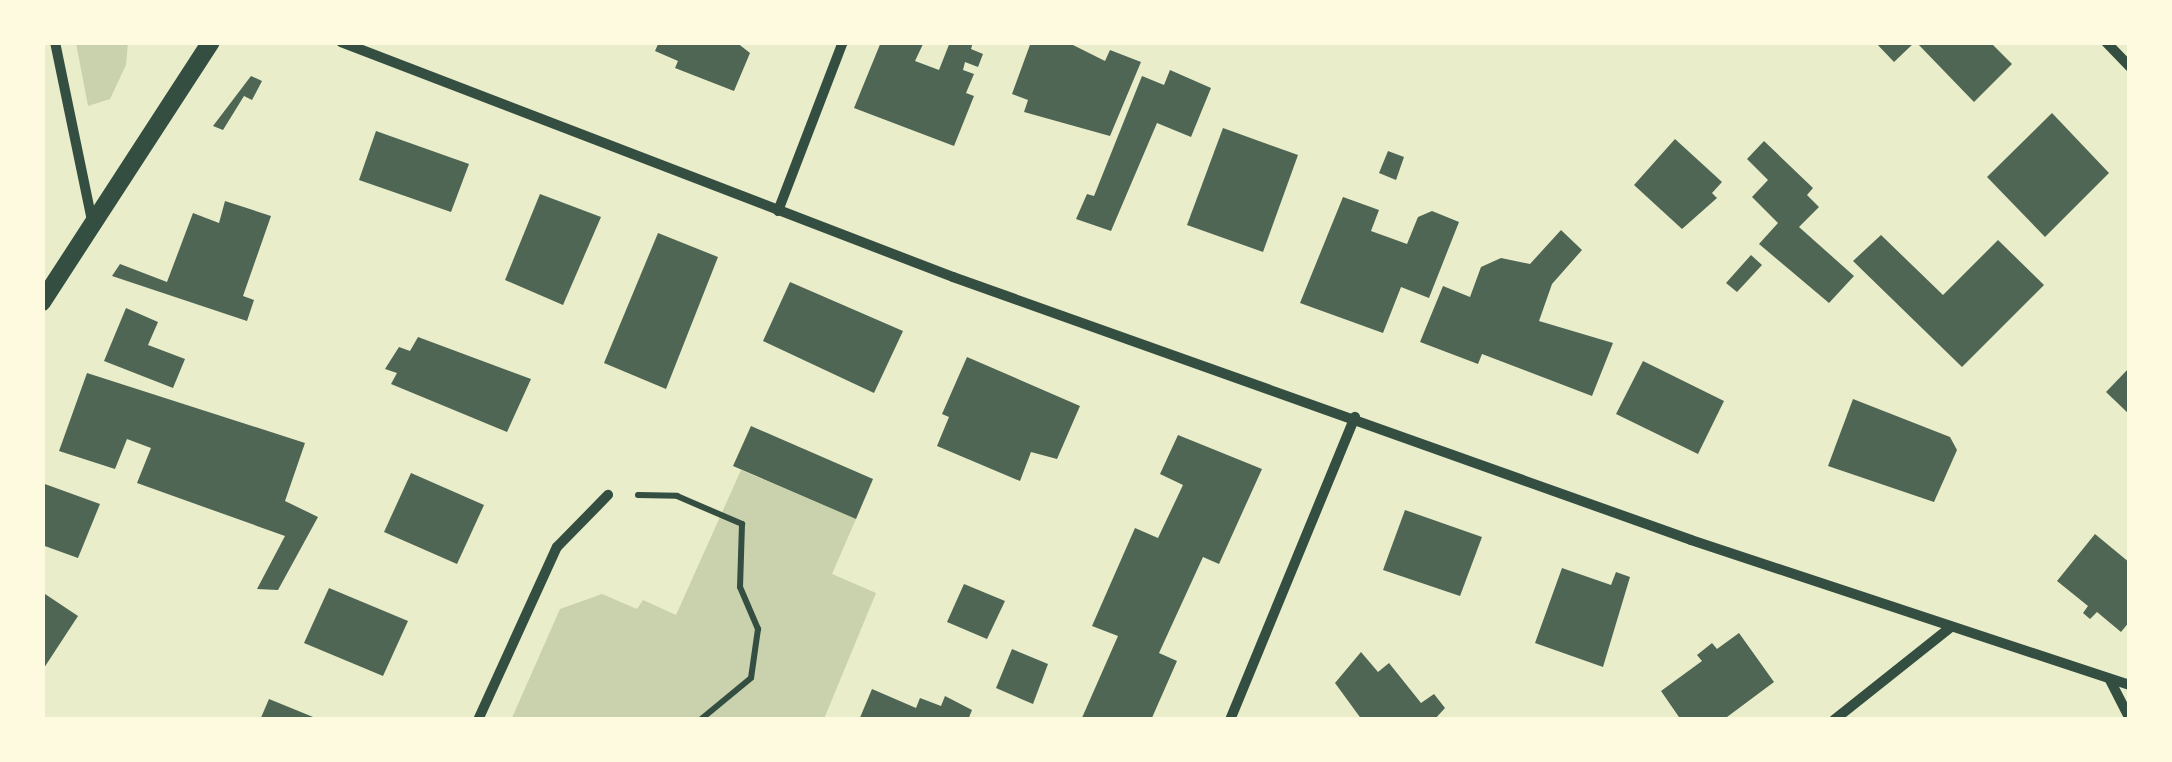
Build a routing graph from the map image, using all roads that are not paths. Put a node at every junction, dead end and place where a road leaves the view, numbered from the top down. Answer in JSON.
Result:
{"nodes":[{"id":1,"x":55,"y":42,"type":"edge"},
{"id":2,"x":211,"y":42,"type":"edge"},
{"id":3,"x":341,"y":42,"type":"edge"},
{"id":4,"x":843,"y":42,"type":"edge"},
{"id":5,"x":2106,"y":42,"type":"edge"},
{"id":6,"x":2130,"y":67,"type":"edge"},
{"id":7,"x":778,"y":211,"type":"junction"},
{"id":8,"x":92,"y":221,"type":"junction"},
{"id":9,"x":42,"y":302,"type":"edge"},
{"id":10,"x":1355,"y":417,"type":"junction"},
{"id":11,"x":608,"y":495,"type":"road end"},
{"id":12,"x":1952,"y":628,"type":"junction"},
{"id":13,"x":2110,"y":680,"type":"junction"},
{"id":14,"x":2130,"y":686,"type":"edge"},
{"id":15,"x":2130,"y":719,"type":"edge"},
{"id":16,"x":478,"y":720,"type":"edge"},
{"id":17,"x":1230,"y":720,"type":"edge"},
{"id":18,"x":1834,"y":720,"type":"edge"}],
"edges":[{"from":1,"to":8,"type":"street"},
{"from":2,"to":8,"type":"street"},
{"from":3,"to":7,"type":"street"},
{"from":4,"to":7,"type":"street"},
{"from":5,"to":6,"type":"street"},
{"from":7,"to":10,"type":"street"},
{"from":8,"to":9,"type":"street"},
{"from":10,"to":12,"type":"street"},
{"from":10,"to":17,"type":"street"},
{"from":11,"to":16,"type":"street"},
{"from":12,"to":13,"type":"street"},
{"from":12,"to":18,"type":"street"},
{"from":13,"to":14,"type":"street"},
{"from":13,"to":15,"type":"street"}]}
